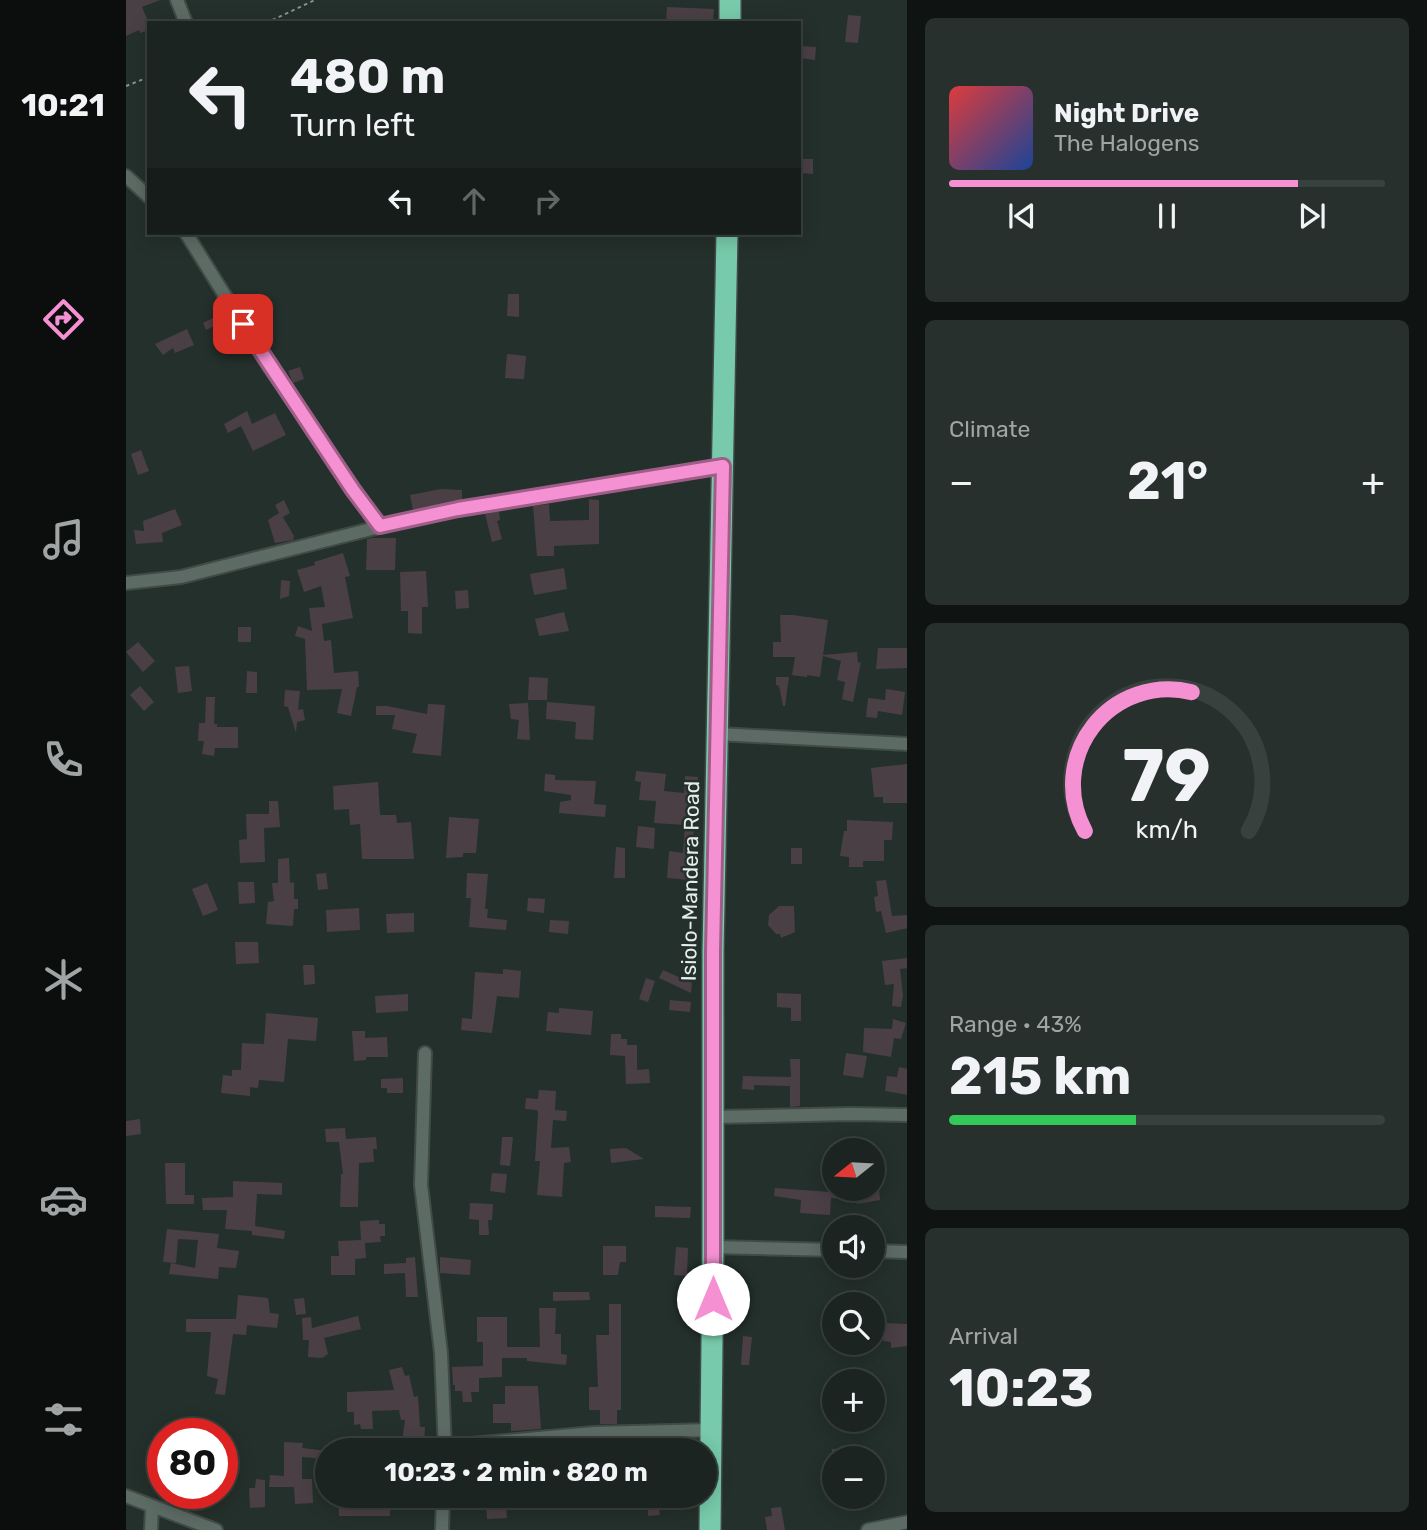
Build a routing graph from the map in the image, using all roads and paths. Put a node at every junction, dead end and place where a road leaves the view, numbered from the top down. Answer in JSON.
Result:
{"nodes":[{"id":1,"x":177,"y":0,"type":"edge"},
{"id":2,"x":315,"y":0,"type":"edge"},
{"id":3,"x":730,"y":0,"type":"edge"},
{"id":4,"x":185,"y":21,"type":"edge"},
{"id":5,"x":270,"y":21,"type":"edge"},
{"id":6,"x":730,"y":21,"type":"edge"},
{"id":7,"x":147,"y":78,"type":"edge"},
{"id":8,"x":126,"y":86,"type":"edge"},
{"id":9,"x":126,"y":176,"type":"edge"},
{"id":10,"x":132,"y":190,"type":"edge"},
{"id":11,"x":187,"y":235,"type":"edge"},
{"id":12,"x":727,"y":235,"type":"edge"},
{"id":13,"x":723,"y":466,"type":"junction"},
{"id":14,"x":380,"y":526,"type":"junction"},
{"id":15,"x":126,"y":583,"type":"edge"},
{"id":16,"x":717,"y":734,"type":"junction"},
{"id":17,"x":907,"y":744,"type":"edge"},
{"id":18,"x":425,"y":1053,"type":"dead end"},
{"id":19,"x":907,"y":1115,"type":"edge"},
{"id":20,"x":714,"y":1117,"type":"junction"},
{"id":21,"x":713,"y":1247,"type":"junction"},
{"id":22,"x":822,"y":1250,"type":"edge"},
{"id":23,"x":885,"y":1251,"type":"edge"},
{"id":24,"x":907,"y":1252,"type":"edge"},
{"id":25,"x":712,"y":1430,"type":"junction"},
{"id":26,"x":445,"y":1438,"type":"edge"},
{"id":27,"x":538,"y":1438,"type":"edge"},
{"id":28,"x":126,"y":1496,"type":"edge"},
{"id":29,"x":147,"y":1505,"type":"edge"},
{"id":30,"x":443,"y":1508,"type":"edge"},
{"id":31,"x":152,"y":1509,"type":"edge"},
{"id":32,"x":158,"y":1509,"type":"edge"},
{"id":33,"x":907,"y":1522,"type":"edge"},
{"id":34,"x":151,"y":1530,"type":"edge"},
{"id":35,"x":216,"y":1530,"type":"edge"},
{"id":36,"x":442,"y":1530,"type":"edge"},
{"id":37,"x":710,"y":1530,"type":"edge"},
{"id":38,"x":868,"y":1530,"type":"edge"}],
"edges":[{"from":1,"to":4,"type":"street"},
{"from":2,"to":5,"type":"path"},
{"from":3,"to":6,"type":"highway"},
{"from":7,"to":8,"type":"path"},
{"from":9,"to":10,"type":"street"},
{"from":11,"to":14,"type":"street"},
{"from":12,"to":13,"type":"highway","name":"Isiolo-Mandera Road"},
{"from":13,"to":14,"type":"street"},
{"from":13,"to":16,"type":"highway","name":"Isiolo-Mandera Road"},
{"from":14,"to":15,"type":"street"},
{"from":16,"to":17,"type":"street"},
{"from":16,"to":20,"type":"highway","name":"Isiolo-Mandera Road"},
{"from":18,"to":26,"type":"street"},
{"from":19,"to":20,"type":"street"},
{"from":20,"to":21,"type":"highway","name":"Isiolo-Mandera Road"},
{"from":21,"to":22,"type":"street"},
{"from":21,"to":25,"type":"highway","name":"Isiolo-Mandera Road"},
{"from":23,"to":24,"type":"street"},
{"from":25,"to":27,"type":"street"},
{"from":25,"to":37,"type":"highway","name":"Isiolo-Mandera Road"},
{"from":28,"to":29,"type":"street"},
{"from":30,"to":36,"type":"street"},
{"from":31,"to":34,"type":"street"},
{"from":32,"to":35,"type":"street"},
{"from":33,"to":38,"type":"street"}]}
